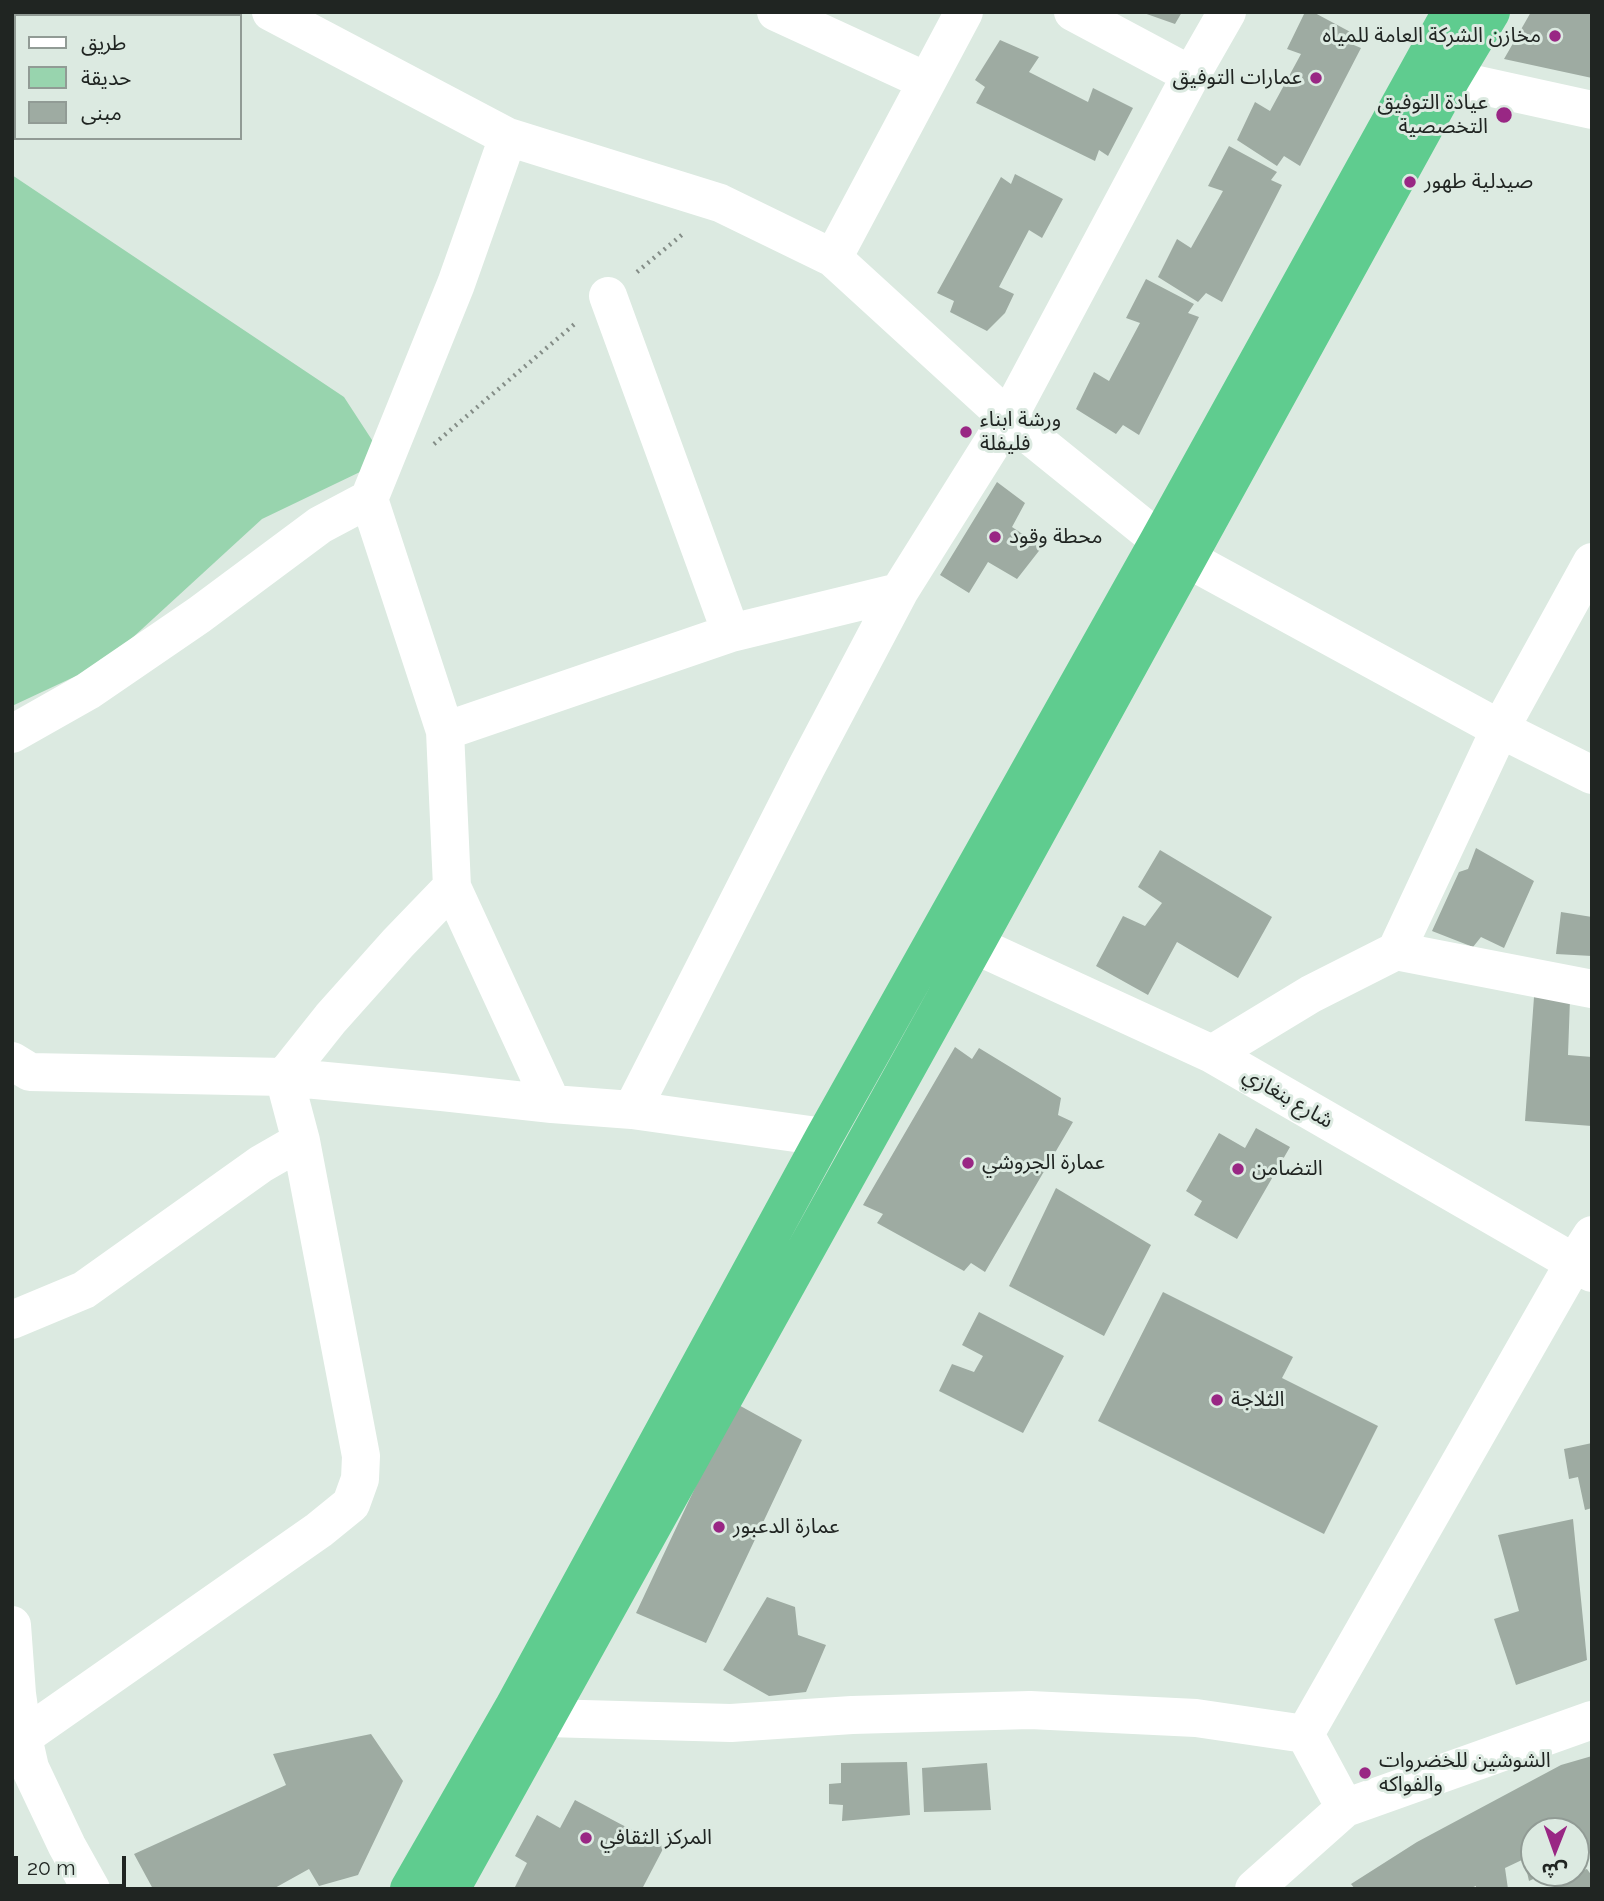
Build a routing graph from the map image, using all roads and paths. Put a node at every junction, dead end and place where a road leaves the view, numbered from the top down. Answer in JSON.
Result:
{"nodes":[{"id":1,"x":271,"y":12,"type":"edge"},
{"id":2,"x":776,"y":12,"type":"edge"},
{"id":3,"x":964,"y":12,"type":"edge"},
{"id":4,"x":1073,"y":12,"type":"edge"},
{"id":5,"x":1227,"y":12,"type":"edge"},
{"id":6,"x":1451,"y":12,"type":"edge"},
{"id":7,"x":1491,"y":12,"type":"edge"},
{"id":8,"x":1191,"y":75,"type":"junction"},
{"id":9,"x":1451,"y":79,"type":"junction"},
{"id":10,"x":926,"y":81,"type":"junction"},
{"id":11,"x":1592,"y":110,"type":"edge"},
{"id":12,"x":508,"y":137,"type":"junction"},
{"id":13,"x":720,"y":203,"type":"junction"},
{"id":14,"x":833,"y":258,"type":"junction"},
{"id":15,"x":608,"y":296,"type":"junction"},
{"id":16,"x":1008,"y":418,"type":"junction"},
{"id":17,"x":431,"y":446,"type":"dead end"},
{"id":18,"x":369,"y":499,"type":"junction"},
{"id":19,"x":1172,"y":549,"type":"junction"},
{"id":20,"x":1592,"y":562,"type":"edge"},
{"id":21,"x":899,"y":592,"type":"junction"},
{"id":22,"x":731,"y":633,"type":"junction"},
{"id":23,"x":1500,"y":729,"type":"junction"},
{"id":24,"x":445,"y":731,"type":"junction"},
{"id":25,"x":12,"y":734,"type":"edge"},
{"id":26,"x":1592,"y":775,"type":"edge"},
{"id":27,"x":452,"y":887,"type":"junction"},
{"id":28,"x":975,"y":945,"type":"junction"},
{"id":29,"x":1395,"y":951,"type":"junction"},
{"id":30,"x":1592,"y":989,"type":"edge"},
{"id":31,"x":1212,"y":1054,"type":"junction"},
{"id":32,"x":18,"y":1069,"type":"edge"},
{"id":33,"x":284,"y":1077,"type":"junction"},
{"id":34,"x":552,"y":1104,"type":"junction"},
{"id":35,"x":632,"y":1110,"type":"junction"},
{"id":36,"x":824,"y":1137,"type":"junction"},
{"id":37,"x":301,"y":1141,"type":"junction"},
{"id":38,"x":1586,"y":1257,"type":"edge"},
{"id":39,"x":12,"y":1320,"type":"edge"},
{"id":40,"x":12,"y":1625,"type":"edge"},
{"id":41,"x":530,"y":1713,"type":"junction"},
{"id":42,"x":1592,"y":1720,"type":"edge"},
{"id":43,"x":1305,"y":1734,"type":"junction"},
{"id":44,"x":23,"y":1737,"type":"junction"},
{"id":45,"x":1345,"y":1808,"type":"junction"},
{"id":46,"x":91,"y":1889,"type":"edge"},
{"id":47,"x":409,"y":1889,"type":"edge"},
{"id":48,"x":451,"y":1889,"type":"edge"},
{"id":49,"x":1254,"y":1889,"type":"edge"}],
"edges":[{"from":1,"to":12,"type":"street"},
{"from":2,"to":10,"type":"street"},
{"from":3,"to":10,"type":"street"},
{"from":4,"to":8,"type":"street"},
{"from":5,"to":8,"type":"street"},
{"from":6,"to":19,"type":"highway"},
{"from":7,"to":9,"type":"highway"},
{"from":8,"to":16,"type":"street"},
{"from":9,"to":11,"type":"street"},
{"from":9,"to":19,"type":"highway"},
{"from":10,"to":14,"type":"street"},
{"from":12,"to":13,"type":"street"},
{"from":12,"to":18,"type":"street"},
{"from":13,"to":14,"type":"street"},
{"from":13,"to":15,"type":"path"},
{"from":14,"to":16,"type":"street"},
{"from":15,"to":17,"type":"path"},
{"from":15,"to":22,"type":"street"},
{"from":16,"to":19,"type":"street"},
{"from":16,"to":21,"type":"street"},
{"from":18,"to":24,"type":"street"},
{"from":18,"to":25,"type":"street"},
{"from":19,"to":23,"type":"street"},
{"from":19,"to":28,"type":"highway"},
{"from":19,"to":36,"type":"highway"},
{"from":20,"to":23,"type":"street"},
{"from":21,"to":22,"type":"street"},
{"from":21,"to":35,"type":"street"},
{"from":22,"to":24,"type":"street"},
{"from":23,"to":26,"type":"street"},
{"from":23,"to":29,"type":"street"},
{"from":24,"to":27,"type":"street"},
{"from":27,"to":33,"type":"street"},
{"from":27,"to":34,"type":"street"},
{"from":28,"to":31,"type":"street","name":"شارع بنغازي"},
{"from":28,"to":41,"type":"highway"},
{"from":29,"to":30,"type":"street"},
{"from":29,"to":31,"type":"street"},
{"from":31,"to":38,"type":"street","name":"شارع بنغازي"},
{"from":32,"to":33,"type":"street"},
{"from":33,"to":34,"type":"street"},
{"from":33,"to":37,"type":"street"},
{"from":34,"to":35,"type":"street"},
{"from":35,"to":36,"type":"street"},
{"from":36,"to":41,"type":"highway"},
{"from":37,"to":39,"type":"street"},
{"from":37,"to":44,"type":"street"},
{"from":38,"to":43,"type":"street"},
{"from":40,"to":44,"type":"street"},
{"from":41,"to":43,"type":"street"},
{"from":41,"to":47,"type":"highway"},
{"from":41,"to":48,"type":"highway"},
{"from":42,"to":45,"type":"street"},
{"from":43,"to":45,"type":"street"},
{"from":44,"to":46,"type":"street"},
{"from":45,"to":49,"type":"street"}]}
